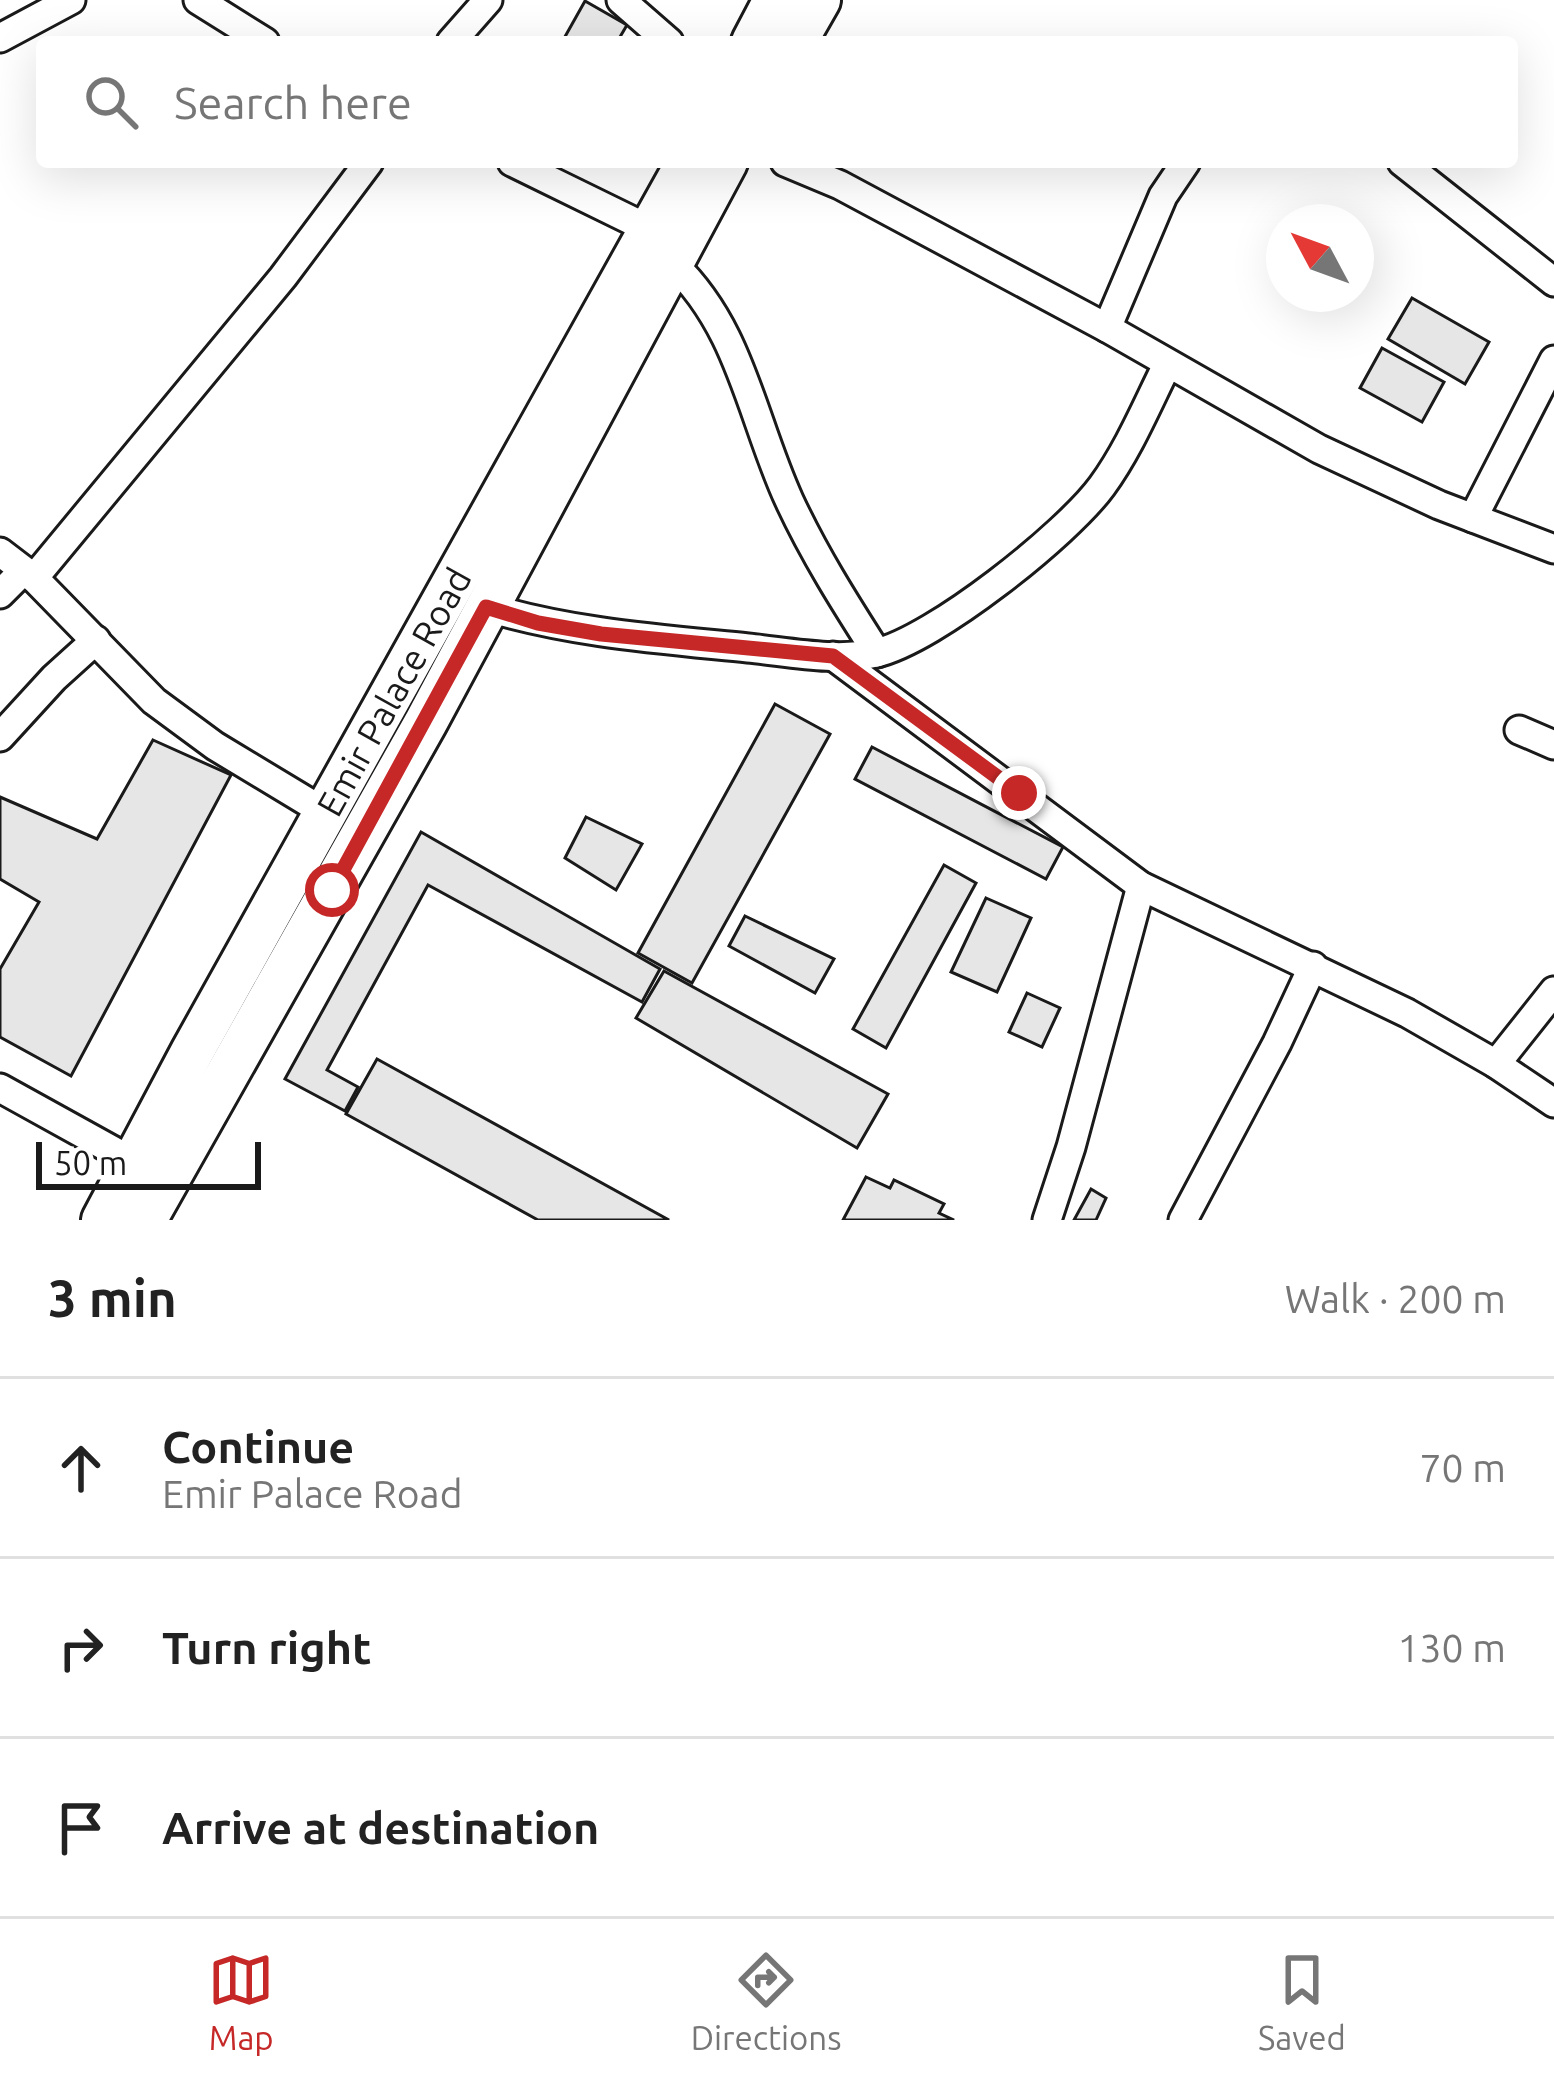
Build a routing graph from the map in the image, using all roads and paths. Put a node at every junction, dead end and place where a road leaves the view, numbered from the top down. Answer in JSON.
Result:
{"nodes":[{"id":1,"x":71,"y":0,"type":"edge"},
{"id":2,"x":198,"y":0,"type":"edge"},
{"id":3,"x":488,"y":0,"type":"edge"},
{"id":4,"x":621,"y":0,"type":"edge"},
{"id":5,"x":775,"y":0,"type":"edge"},
{"id":6,"x":819,"y":0,"type":"edge"},
{"id":7,"x":256,"y":36,"type":"edge"},
{"id":8,"x":456,"y":36,"type":"edge"},
{"id":9,"x":662,"y":36,"type":"edge"},
{"id":10,"x":756,"y":36,"type":"edge"},
{"id":11,"x":798,"y":36,"type":"edge"},
{"id":12,"x":0,"y":38,"type":"edge"},
{"id":13,"x":364,"y":168,"type":"edge"},
{"id":14,"x":523,"y":168,"type":"edge"},
{"id":15,"x":686,"y":168,"type":"edge"},
{"id":16,"x":721,"y":168,"type":"edge"},
{"id":17,"x":799,"y":168,"type":"edge"},
{"id":18,"x":1182,"y":168,"type":"edge"},
{"id":19,"x":1410,"y":168,"type":"edge"},
{"id":20,"x":661,"y":246,"type":"junction"},
{"id":21,"x":1554,"y":282,"type":"edge"},
{"id":22,"x":1107,"y":328,"type":"junction"},
{"id":23,"x":1554,"y":360,"type":"edge"},
{"id":24,"x":1167,"y":364,"type":"junction"},
{"id":25,"x":1472,"y":518,"type":"junction"},
{"id":26,"x":1554,"y":549,"type":"edge"},
{"id":27,"x":0,"y":552,"type":"edge"},
{"id":28,"x":29,"y":574,"type":"junction"},
{"id":29,"x":0,"y":595,"type":"edge"},
{"id":30,"x":486,"y":607,"type":"junction"},
{"id":31,"x":96,"y":640,"type":"junction"},
{"id":32,"x":877,"y":653,"type":"junction"},
{"id":33,"x":833,"y":656,"type":"junction"},
{"id":34,"x":1519,"y":730,"type":"dead end"},
{"id":35,"x":0,"y":737,"type":"edge"},
{"id":36,"x":1554,"y":746,"type":"edge"},
{"id":37,"x":326,"y":812,"type":"junction"},
{"id":38,"x":1141,"y":886,"type":"junction"},
{"id":39,"x":1313,"y":966,"type":"junction"},
{"id":40,"x":1554,"y":991,"type":"edge"},
{"id":41,"x":1496,"y":1064,"type":"junction"},
{"id":42,"x":0,"y":1088,"type":"edge"},
{"id":43,"x":1554,"y":1103,"type":"edge"},
{"id":44,"x":132,"y":1161,"type":"junction"},
{"id":45,"x":103,"y":1220,"type":"edge"},
{"id":46,"x":145,"y":1220,"type":"edge"},
{"id":47,"x":1047,"y":1220,"type":"edge"},
{"id":48,"x":1183,"y":1220,"type":"edge"}],
"edges":[{"from":1,"to":12,"type":"street"},
{"from":2,"to":7,"type":"street"},
{"from":3,"to":8,"type":"street"},
{"from":4,"to":9,"type":"street"},
{"from":5,"to":10,"type":"main road"},
{"from":6,"to":11,"type":"main road"},
{"from":13,"to":28,"type":"street"},
{"from":14,"to":20,"type":"street"},
{"from":15,"to":20,"type":"main road","name":"Emir Palace Road"},
{"from":16,"to":20,"type":"main road","name":"Emir Palace Road"},
{"from":17,"to":22,"type":"street"},
{"from":18,"to":22,"type":"street"},
{"from":19,"to":21,"type":"street"},
{"from":20,"to":30,"type":"main road","name":"Emir Palace Road"},
{"from":20,"to":32,"type":"street"},
{"from":20,"to":37,"type":"main road","name":"Emir Palace Road"},
{"from":22,"to":24,"type":"street"},
{"from":23,"to":25,"type":"street"},
{"from":24,"to":25,"type":"street"},
{"from":24,"to":32,"type":"street"},
{"from":25,"to":26,"type":"street"},
{"from":27,"to":28,"type":"street"},
{"from":28,"to":29,"type":"street"},
{"from":28,"to":31,"type":"street"},
{"from":30,"to":33,"type":"street"},
{"from":30,"to":46,"type":"main road","name":"Emir Palace Road"},
{"from":31,"to":35,"type":"street"},
{"from":31,"to":37,"type":"street"},
{"from":32,"to":33,"type":"street"},
{"from":33,"to":38,"type":"street"},
{"from":34,"to":36,"type":"street"},
{"from":37,"to":44,"type":"main road","name":"Emir Palace Road"},
{"from":38,"to":39,"type":"street"},
{"from":38,"to":47,"type":"street"},
{"from":39,"to":41,"type":"street"},
{"from":39,"to":48,"type":"street"},
{"from":40,"to":41,"type":"street"},
{"from":41,"to":43,"type":"street"},
{"from":42,"to":44,"type":"street"},
{"from":44,"to":45,"type":"main road","name":"Emir Palace Road"}]}
